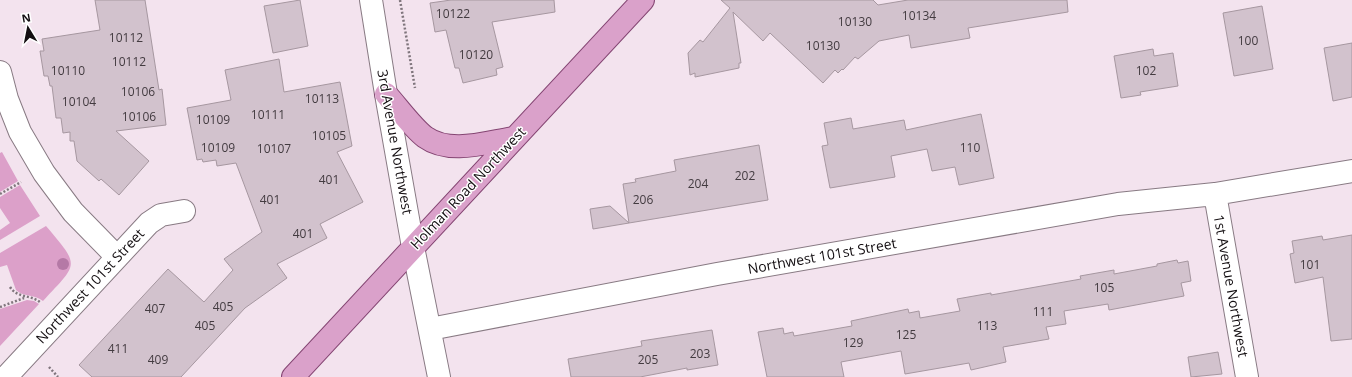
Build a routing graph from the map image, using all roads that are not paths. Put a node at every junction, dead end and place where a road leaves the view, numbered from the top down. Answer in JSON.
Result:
{"nodes":[{"id":1,"x":371,"y":0,"type":"edge"},
{"id":2,"x":643,"y":0,"type":"edge"},
{"id":3,"x":0,"y":72,"type":"edge"},
{"id":4,"x":386,"y":94,"type":"junction"},
{"id":5,"x":514,"y":138,"type":"junction"},
{"id":6,"x":1352,"y":171,"type":"edge"},
{"id":7,"x":1215,"y":194,"type":"junction"},
{"id":8,"x":184,"y":211,"type":"dead end"},
{"id":9,"x":413,"y":247,"type":"junction"},
{"id":10,"x":117,"y":257,"type":"junction"},
{"id":11,"x":430,"y":329,"type":"junction"},
{"id":12,"x":6,"y":377,"type":"edge"},
{"id":13,"x":293,"y":377,"type":"edge"},
{"id":14,"x":439,"y":377,"type":"edge"},
{"id":15,"x":1247,"y":377,"type":"edge"}],
"edges":[{"from":1,"to":4,"type":"street","name":"3rd Avenue Northwest"},
{"from":2,"to":5,"type":"main road","name":"Holman Road Northwest"},
{"from":3,"to":10,"type":"street"},
{"from":4,"to":5,"type":"main road"},
{"from":4,"to":9,"type":"street","name":"3rd Avenue Northwest"},
{"from":5,"to":9,"type":"main road","name":"Holman Road Northwest"},
{"from":6,"to":7,"type":"street","name":"Northwest 101st Street"},
{"from":7,"to":11,"type":"street","name":"Northwest 101st Street"},
{"from":7,"to":15,"type":"street","name":"1st Avenue Northwest"},
{"from":8,"to":10,"type":"street","name":"Northwest 101st Street"},
{"from":9,"to":11,"type":"street","name":"3rd Avenue Northwest"},
{"from":9,"to":13,"type":"main road","name":"Holman Road Northwest"},
{"from":10,"to":12,"type":"street","name":"Northwest 101st Street"},
{"from":11,"to":14,"type":"street","name":"3rd Avenue Northwest"}]}
